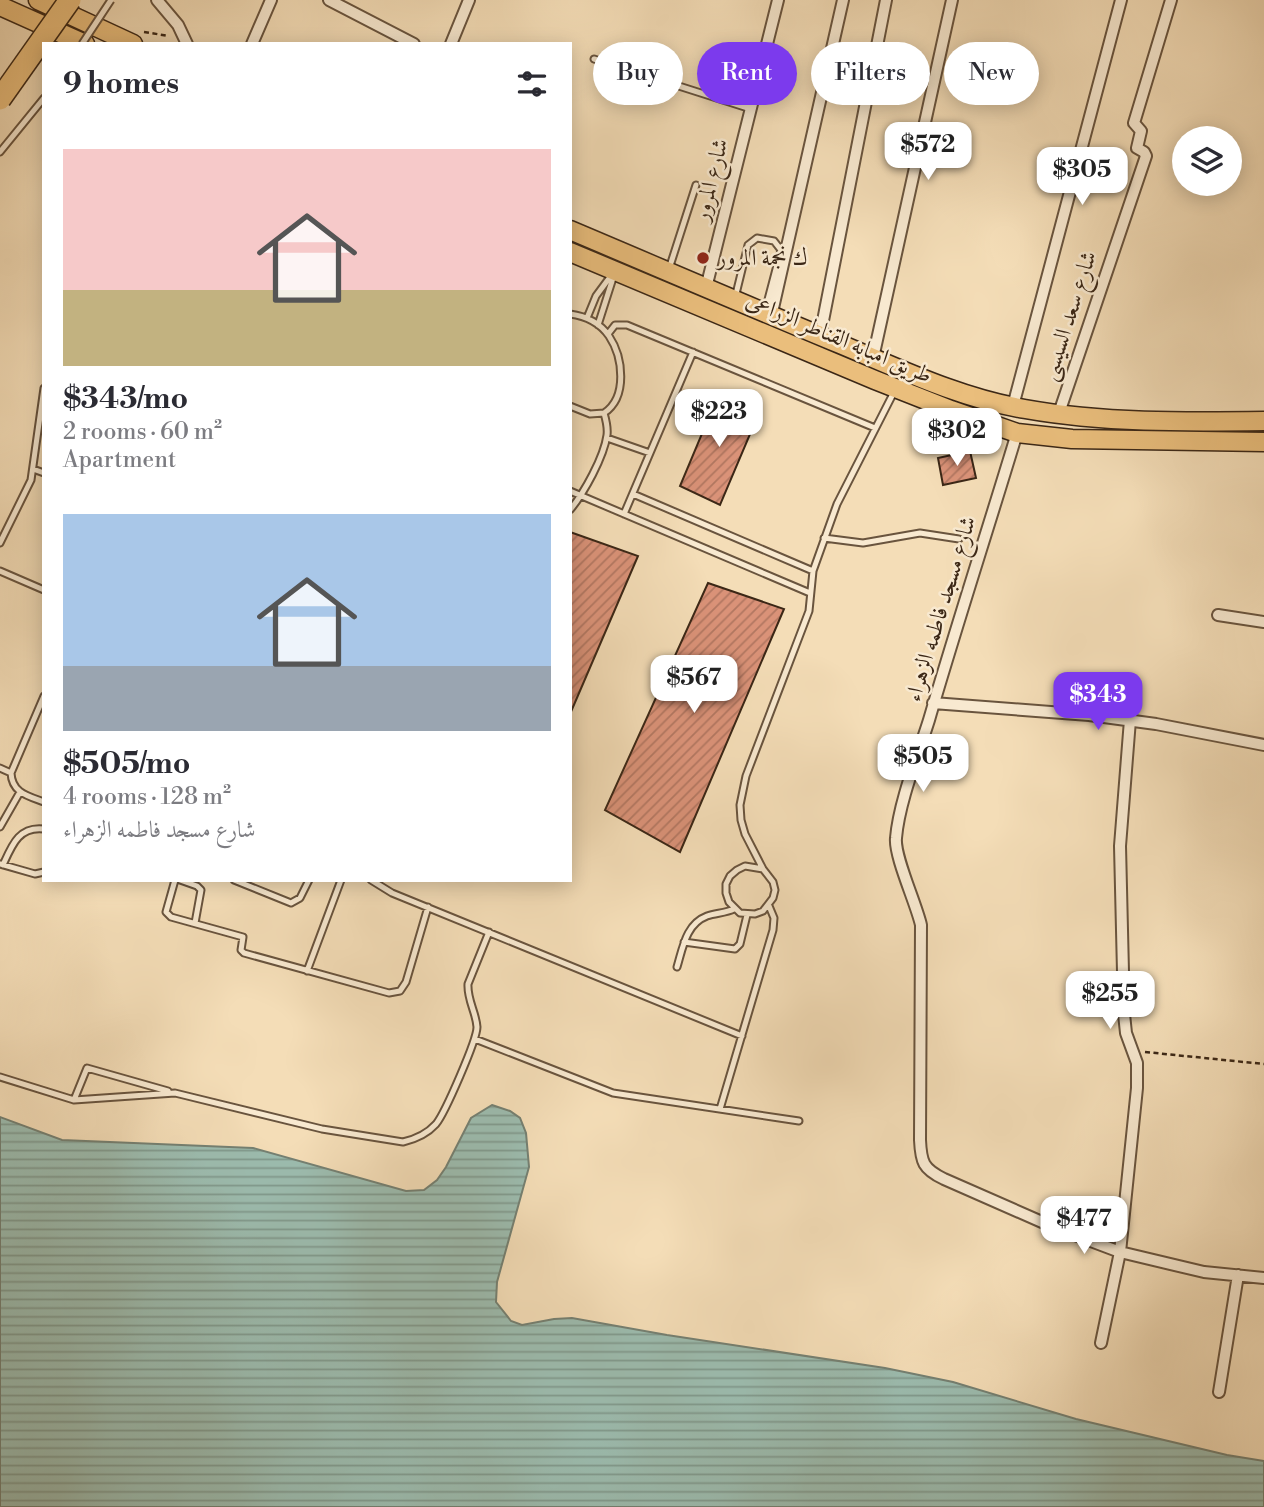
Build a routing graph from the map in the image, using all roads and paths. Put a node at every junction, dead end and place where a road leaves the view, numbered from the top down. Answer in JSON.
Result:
{"nodes":[{"id":1,"x":38,"y":0,"type":"edge"},
{"id":2,"x":70,"y":0,"type":"edge"},
{"id":3,"x":111,"y":0,"type":"edge"},
{"id":4,"x":157,"y":0,"type":"edge"},
{"id":5,"x":271,"y":0,"type":"edge"},
{"id":6,"x":329,"y":0,"type":"edge"},
{"id":7,"x":469,"y":0,"type":"edge"},
{"id":8,"x":778,"y":0,"type":"edge"},
{"id":9,"x":843,"y":0,"type":"edge"},
{"id":10,"x":886,"y":0,"type":"edge"},
{"id":11,"x":952,"y":0,"type":"edge"},
{"id":12,"x":1121,"y":0,"type":"edge"},
{"id":13,"x":1171,"y":0,"type":"edge"},
{"id":14,"x":0,"y":6,"type":"edge"},
{"id":15,"x":79,"y":42,"type":"edge"},
{"id":16,"x":129,"y":42,"type":"edge"},
{"id":17,"x":186,"y":42,"type":"edge"},
{"id":18,"x":253,"y":42,"type":"edge"},
{"id":19,"x":410,"y":42,"type":"edge"},
{"id":20,"x":452,"y":42,"type":"edge"},
{"id":21,"x":683,"y":87,"type":"edge"},
{"id":22,"x":0,"y":99,"type":"edge"},
{"id":23,"x":42,"y":100,"type":"edge"},
{"id":24,"x":751,"y":109,"type":"junction"},
{"id":25,"x":0,"y":152,"type":"edge"},
{"id":26,"x":696,"y":185,"type":"dead end"},
{"id":27,"x":572,"y":231,"type":"edge"},
{"id":28,"x":621,"y":251,"type":"junction"},
{"id":29,"x":572,"y":253,"type":"edge"},
{"id":30,"x":615,"y":270,"type":"junction"},
{"id":31,"x":668,"y":272,"type":"junction"},
{"id":32,"x":706,"y":288,"type":"junction"},
{"id":33,"x":734,"y":301,"type":"junction"},
{"id":34,"x":572,"y":314,"type":"edge"},
{"id":35,"x":768,"y":315,"type":"junction"},
{"id":36,"x":587,"y":318,"type":"junction"},
{"id":37,"x":598,"y":325,"type":"junction"},
{"id":38,"x":608,"y":334,"type":"junction"},
{"id":39,"x":820,"y":336,"type":"junction"},
{"id":40,"x":693,"y":352,"type":"junction"},
{"id":41,"x":873,"y":358,"type":"junction"},
{"id":42,"x":896,"y":388,"type":"junction"},
{"id":43,"x":42,"y":403,"type":"edge"},
{"id":44,"x":1013,"y":406,"type":"junction"},
{"id":45,"x":572,"y":407,"type":"edge"},
{"id":46,"x":604,"y":413,"type":"junction"},
{"id":47,"x":1059,"y":413,"type":"junction"},
{"id":48,"x":1264,"y":421,"type":"edge"},
{"id":49,"x":875,"y":428,"type":"junction"},
{"id":50,"x":1017,"y":433,"type":"junction"},
{"id":51,"x":607,"y":438,"type":"junction"},
{"id":52,"x":1264,"y":442,"type":"edge"},
{"id":53,"x":650,"y":453,"type":"junction"},
{"id":54,"x":33,"y":469,"type":"junction"},
{"id":55,"x":42,"y":472,"type":"edge"},
{"id":56,"x":572,"y":492,"type":"edge"},
{"id":57,"x":633,"y":494,"type":"junction"},
{"id":58,"x":581,"y":496,"type":"junction"},
{"id":59,"x":572,"y":507,"type":"edge"},
{"id":60,"x":624,"y":514,"type":"junction"},
{"id":61,"x":824,"y":538,"type":"junction"},
{"id":62,"x":959,"y":539,"type":"dead end"},
{"id":63,"x":0,"y":543,"type":"edge"},
{"id":64,"x":0,"y":571,"type":"edge"},
{"id":65,"x":813,"y":571,"type":"junction"},
{"id":66,"x":42,"y":589,"type":"edge"},
{"id":67,"x":810,"y":593,"type":"junction"},
{"id":68,"x":1219,"y":615,"type":"dead end"},
{"id":69,"x":1264,"y":622,"type":"edge"},
{"id":70,"x":42,"y":701,"type":"edge"},
{"id":71,"x":933,"y":703,"type":"junction"},
{"id":72,"x":1130,"y":720,"type":"junction"},
{"id":73,"x":1264,"y":745,"type":"edge"},
{"id":74,"x":0,"y":768,"type":"edge"},
{"id":75,"x":12,"y":773,"type":"junction"},
{"id":76,"x":20,"y":792,"type":"junction"},
{"id":77,"x":42,"y":801,"type":"edge"},
{"id":78,"x":0,"y":827,"type":"edge"},
{"id":79,"x":42,"y":829,"type":"edge"},
{"id":80,"x":1,"y":864,"type":"edge"},
{"id":81,"x":763,"y":869,"type":"junction"},
{"id":82,"x":42,"y":873,"type":"edge"},
{"id":83,"x":176,"y":882,"type":"edge"},
{"id":84,"x":182,"y":882,"type":"edge"},
{"id":85,"x":239,"y":882,"type":"edge"},
{"id":86,"x":308,"y":882,"type":"edge"},
{"id":87,"x":340,"y":882,"type":"edge"},
{"id":88,"x":374,"y":882,"type":"edge"},
{"id":89,"x":769,"y":906,"type":"junction"},
{"id":90,"x":428,"y":907,"type":"junction"},
{"id":91,"x":734,"y":909,"type":"junction"},
{"id":92,"x":747,"y":915,"type":"junction"},
{"id":93,"x":195,"y":923,"type":"junction"},
{"id":94,"x":489,"y":932,"type":"junction"},
{"id":95,"x":684,"y":942,"type":"junction"},
{"id":96,"x":677,"y":967,"type":"dead end"},
{"id":97,"x":307,"y":971,"type":"junction"},
{"id":98,"x":742,"y":1036,"type":"junction"},
{"id":99,"x":475,"y":1040,"type":"junction"},
{"id":100,"x":1133,"y":1051,"type":"junction"},
{"id":101,"x":1264,"y":1065,"type":"edge"},
{"id":102,"x":0,"y":1077,"type":"edge"},
{"id":103,"x":175,"y":1093,"type":"junction"},
{"id":104,"x":74,"y":1100,"type":"junction"},
{"id":105,"x":720,"y":1109,"type":"junction"},
{"id":106,"x":799,"y":1121,"type":"dead end"},
{"id":107,"x":1120,"y":1252,"type":"junction"},
{"id":108,"x":1238,"y":1275,"type":"junction"},
{"id":109,"x":1264,"y":1278,"type":"edge"},
{"id":110,"x":1101,"y":1343,"type":"dead end"},
{"id":111,"x":1219,"y":1392,"type":"dead end"}],
"edges":[{"from":1,"to":16,"type":"main road"},
{"from":2,"to":22,"type":"highway","bridge":true},
{"from":3,"to":15,"type":"lane","bridge":true},
{"from":4,"to":17,"type":"street"},
{"from":5,"to":18,"type":"street"},
{"from":6,"to":19,"type":"street"},
{"from":7,"to":20,"type":"street"},
{"from":8,"to":24,"type":"street","name":"شارع المرور"},
{"from":9,"to":35,"type":"street"},
{"from":10,"to":39,"type":"street"},
{"from":11,"to":41,"type":"street"},
{"from":12,"to":44,"type":"street"},
{"from":13,"to":47,"type":"street","name":"شارع سعد السيسى"},
{"from":14,"to":15,"type":"main road"},
{"from":21,"to":24,"type":"lane"},
{"from":23,"to":25,"type":"lane"},
{"from":24,"to":32,"type":"street","name":"شارع المرور"},
{"from":26,"to":31,"type":"lane"},
{"from":27,"to":28,"type":"main road","name":"طريق امبابه القناطر الزراعى"},
{"from":28,"to":30,"type":"main road"},
{"from":28,"to":31,"type":"main road","name":"طريق امبابه القناطر الزراعى"},
{"from":29,"to":30,"type":"main road","name":"طريق امبابه القناطر الزراعى"},
{"from":30,"to":36,"type":"lane"},
{"from":30,"to":37,"type":"lane"},
{"from":30,"to":42,"type":"main road","name":"طريق امبابه القناطر الزراعى"},
{"from":31,"to":32,"type":"main road","name":"طريق امبابه القناطر الزراعى"},
{"from":32,"to":33,"type":"main road","name":"طريق امبابه القناطر الزراعى"},
{"from":33,"to":35,"type":"main road","name":"طريق امبابه القناطر الزراعى"},
{"from":33,"to":35,"type":"lane"},
{"from":34,"to":36,"type":"lane"},
{"from":35,"to":39,"type":"main road","name":"طريق امبابه القناطر الزراعى"},
{"from":36,"to":37,"type":"lane"},
{"from":37,"to":38,"type":"lane"},
{"from":38,"to":40,"type":"lane"},
{"from":38,"to":46,"type":"lane"},
{"from":39,"to":41,"type":"main road","name":"طريق امبابه القناطر الزراعى"},
{"from":40,"to":49,"type":"lane"},
{"from":40,"to":53,"type":"lane"},
{"from":41,"to":44,"type":"main road","name":"طريق امبابه القناطر الزراعى"},
{"from":42,"to":49,"type":"lane"},
{"from":42,"to":50,"type":"main road","name":"طريق امبابه القناطر الزراعى"},
{"from":43,"to":54,"type":"lane"},
{"from":44,"to":47,"type":"main road","name":"طريق امبابه القناطر الزراعى"},
{"from":45,"to":46,"type":"lane"},
{"from":46,"to":51,"type":"lane"},
{"from":47,"to":48,"type":"main road","name":"طريق امبابه القناطر الزراعى"},
{"from":49,"to":61,"type":"lane"},
{"from":50,"to":52,"type":"main road","name":"طريق امبابه القناطر الزراعى"},
{"from":50,"to":71,"type":"street","name":"شارع مسجد فاطمه الزهراء"},
{"from":51,"to":53,"type":"lane"},
{"from":51,"to":58,"type":"lane"},
{"from":53,"to":57,"type":"lane"},
{"from":54,"to":55,"type":"lane"},
{"from":54,"to":63,"type":"lane"},
{"from":56,"to":58,"type":"lane"},
{"from":57,"to":60,"type":"lane"},
{"from":57,"to":65,"type":"lane"},
{"from":58,"to":59,"type":"lane"},
{"from":58,"to":60,"type":"lane"},
{"from":60,"to":67,"type":"lane"},
{"from":61,"to":62,"type":"lane"},
{"from":61,"to":65,"type":"lane"},
{"from":64,"to":66,"type":"lane"},
{"from":65,"to":67,"type":"lane"},
{"from":67,"to":81,"type":"lane"},
{"from":68,"to":69,"type":"street"},
{"from":70,"to":75,"type":"lane"},
{"from":71,"to":72,"type":"street"},
{"from":71,"to":107,"type":"street","name":"شارع مسجد فاطمه الزهراء"},
{"from":72,"to":73,"type":"street"},
{"from":72,"to":100,"type":"street"},
{"from":74,"to":75,"type":"lane"},
{"from":75,"to":76,"type":"lane"},
{"from":76,"to":77,"type":"lane"},
{"from":76,"to":78,"type":"lane"},
{"from":79,"to":80,"type":"lane"},
{"from":80,"to":82,"type":"lane"},
{"from":81,"to":89,"type":"lane"},
{"from":81,"to":91,"type":"lane"},
{"from":83,"to":93,"type":"lane"},
{"from":84,"to":93,"type":"lane"},
{"from":85,"to":86,"type":"lane"},
{"from":87,"to":97,"type":"lane"},
{"from":88,"to":90,"type":"lane"},
{"from":89,"to":92,"type":"lane"},
{"from":89,"to":98,"type":"lane"},
{"from":90,"to":94,"type":"lane"},
{"from":90,"to":97,"type":"lane"},
{"from":91,"to":92,"type":"lane"},
{"from":91,"to":95,"type":"lane"},
{"from":92,"to":95,"type":"lane"},
{"from":93,"to":97,"type":"lane"},
{"from":94,"to":98,"type":"lane"},
{"from":94,"to":99,"type":"lane"},
{"from":95,"to":96,"type":"lane"},
{"from":98,"to":105,"type":"lane"},
{"from":99,"to":103,"type":"lane"},
{"from":99,"to":105,"type":"lane"},
{"from":100,"to":101,"type":"path"},
{"from":100,"to":107,"type":"street"},
{"from":102,"to":104,"type":"lane"},
{"from":103,"to":104,"type":"lane"},
{"from":103,"to":104,"type":"lane"},
{"from":105,"to":106,"type":"lane"},
{"from":107,"to":108,"type":"street"},
{"from":107,"to":110,"type":"street"},
{"from":108,"to":109,"type":"street"},
{"from":108,"to":111,"type":"street"}]}
